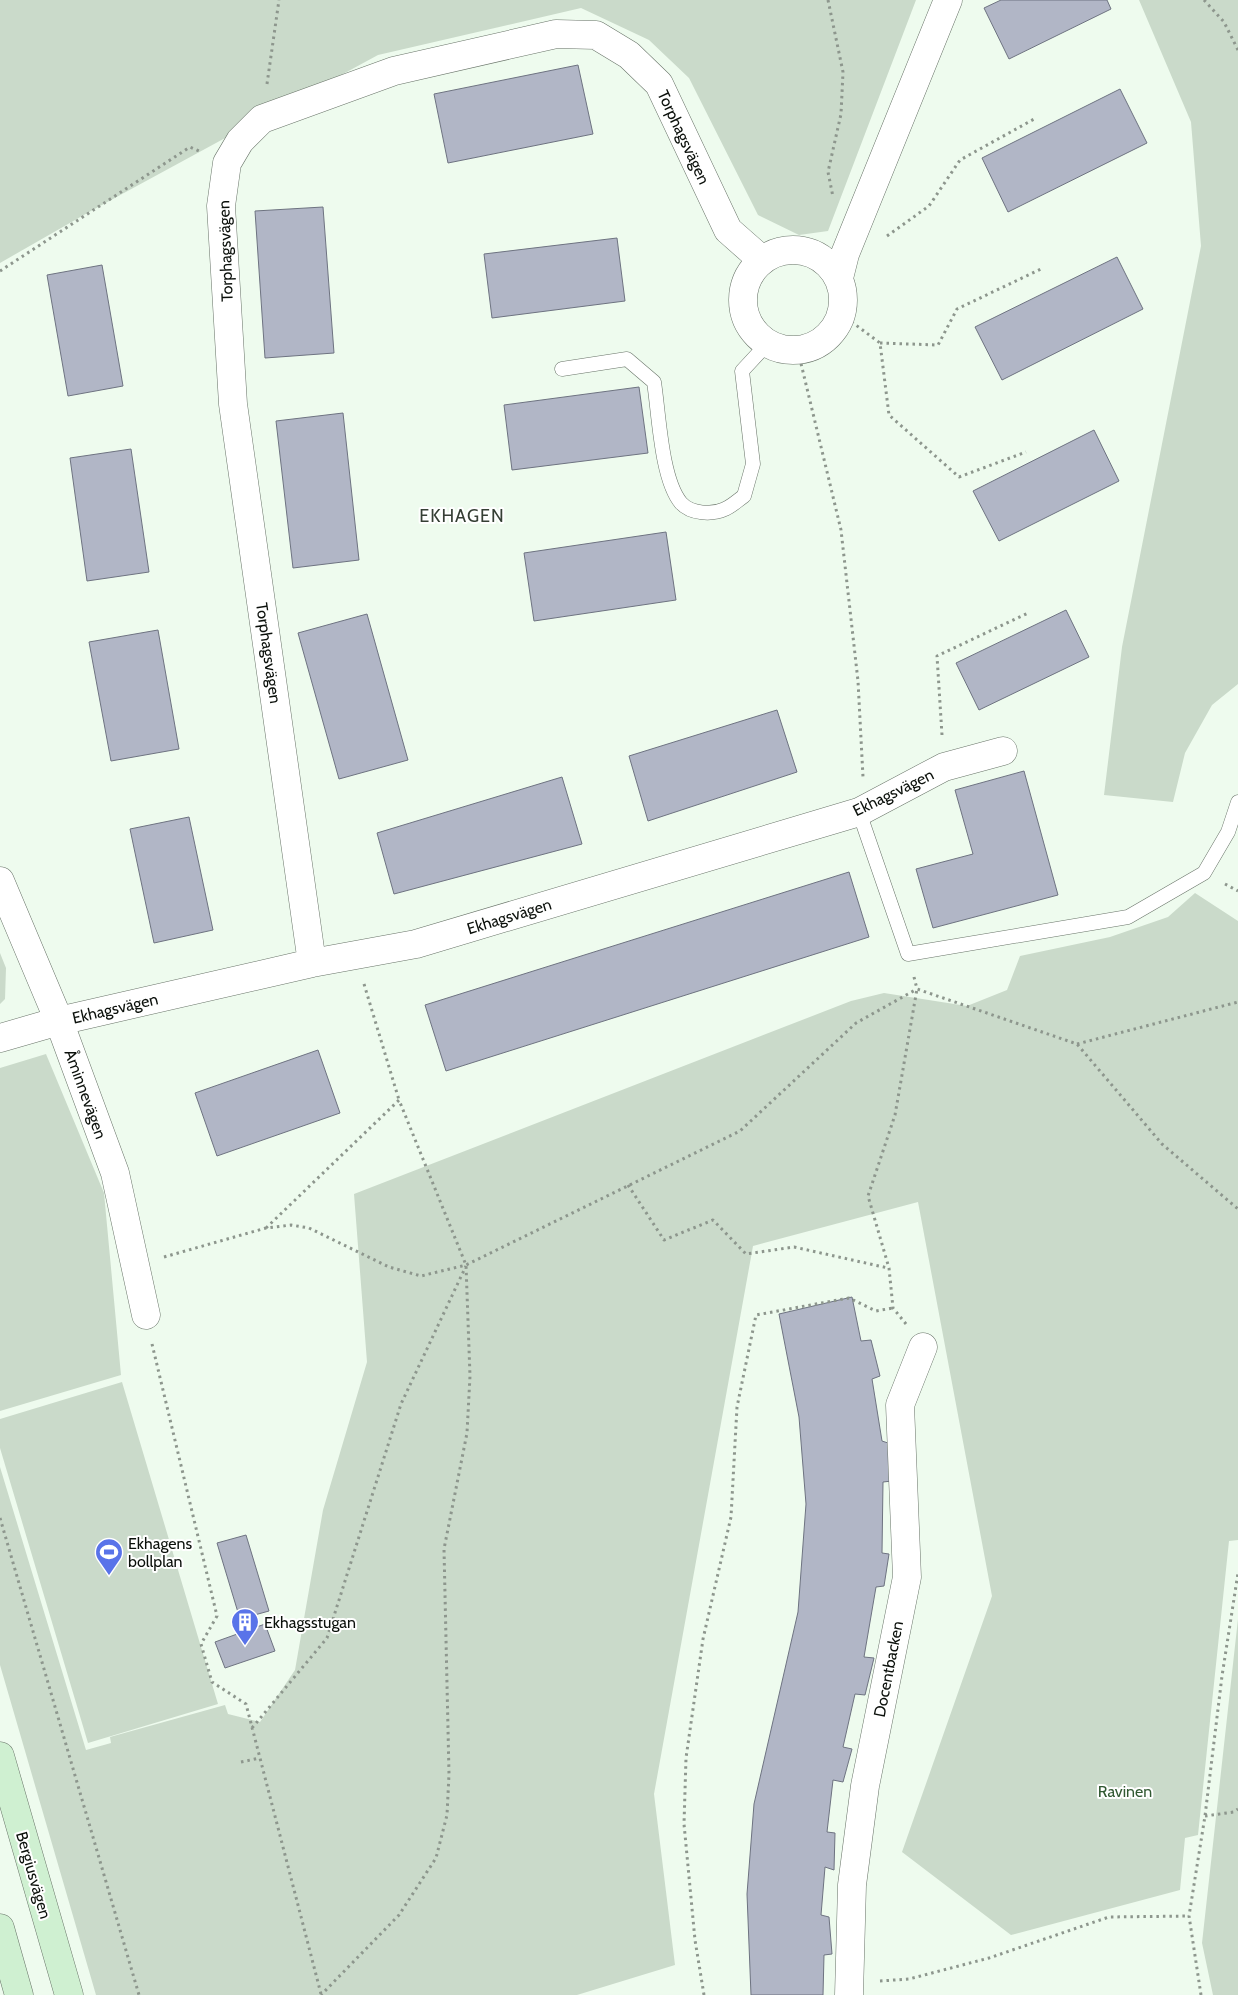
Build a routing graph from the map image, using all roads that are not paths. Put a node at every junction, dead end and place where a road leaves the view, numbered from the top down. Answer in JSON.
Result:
{"nodes":[{"id":1,"x":948,"y":0,"type":"edge"},
{"id":2,"x":762,"y":260,"type":"junction"},
{"id":3,"x":842,"y":266,"type":"junction"},
{"id":4,"x":767,"y":344,"type":"junction"},
{"id":5,"x":562,"y":369,"type":"dead end"},
{"id":6,"x":1004,"y":751,"type":"dead end"},
{"id":7,"x":1238,"y":802,"type":"edge"},
{"id":8,"x":859,"y":812,"type":"junction"},
{"id":9,"x":0,"y":881,"type":"edge"},
{"id":10,"x":312,"y":963,"type":"junction"},
{"id":11,"x":59,"y":1021,"type":"junction"},
{"id":12,"x":0,"y":1038,"type":"edge"},
{"id":13,"x":146,"y":1315,"type":"road end"},
{"id":14,"x":923,"y":1346,"type":"dead end"},
{"id":15,"x":0,"y":1756,"type":"edge"},
{"id":16,"x":0,"y":1928,"type":"edge"},
{"id":17,"x":849,"y":1988,"type":"edge"},
{"id":18,"x":19,"y":1995,"type":"edge"},
{"id":19,"x":69,"y":1995,"type":"edge"}],
"edges":[{"from":1,"to":3,"type":"street"},
{"from":2,"to":3,"type":"street"},
{"from":2,"to":4,"type":"street"},
{"from":2,"to":10,"type":"street","name":"Torphagsvägen"},
{"from":3,"to":4,"type":"street"},
{"from":4,"to":5,"type":"lane"},
{"from":6,"to":8,"type":"street","name":"Ekhagsvägen"},
{"from":7,"to":8,"type":"lane"},
{"from":8,"to":10,"type":"street","name":"Ekhagsvägen"},
{"from":9,"to":11,"type":"street","name":"Åminnevägen"},
{"from":10,"to":11,"type":"street","name":"Ekhagsvägen"},
{"from":11,"to":12,"type":"street","name":"Ekhagsvägen"},
{"from":11,"to":13,"type":"street","name":"Åminnevägen"},
{"from":14,"to":17,"type":"street","name":"Docentbacken"},
{"from":15,"to":19,"type":"street","name":"Bergiusvägen"},
{"from":16,"to":18,"type":"street"}]}
